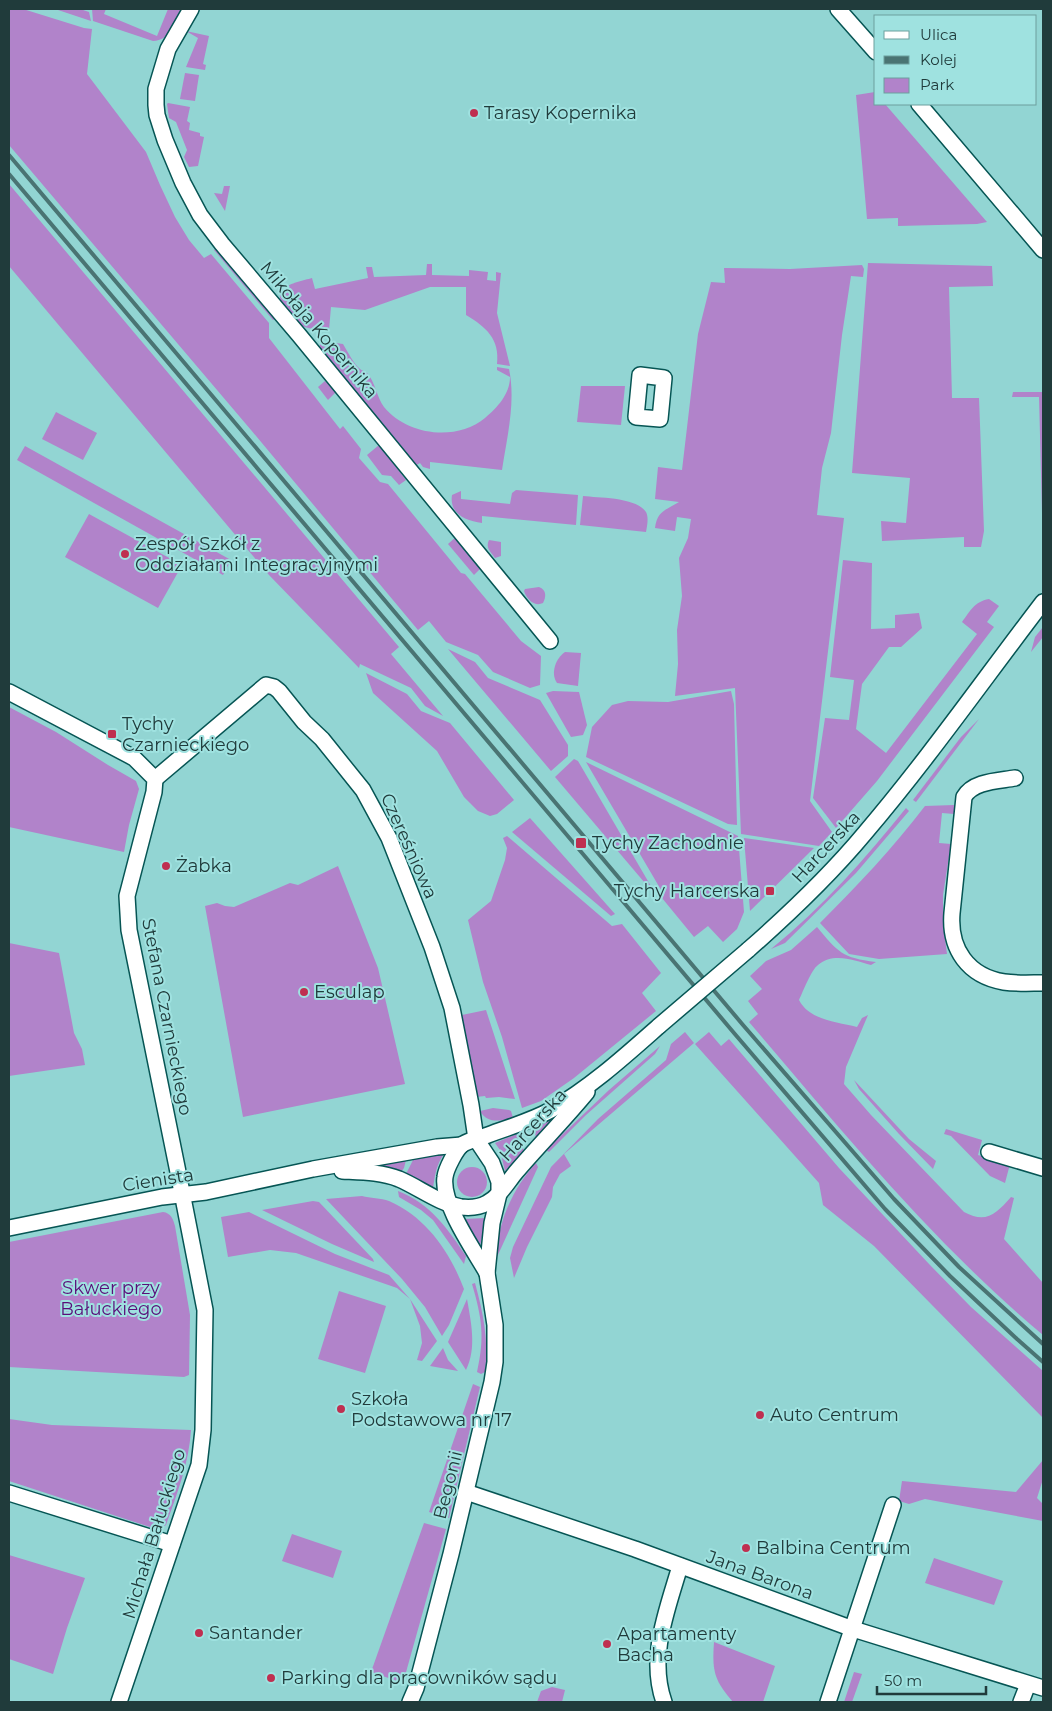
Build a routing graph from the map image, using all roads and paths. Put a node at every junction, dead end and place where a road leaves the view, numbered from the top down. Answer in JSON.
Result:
{"nodes":[{"id":1,"x":192,"y":9,"type":"edge"},
{"id":2,"x":838,"y":9,"type":"edge"},
{"id":3,"x":874,"y":50,"type":"edge"},
{"id":4,"x":920,"y":105,"type":"edge"},
{"id":5,"x":1043,"y":250,"type":"edge"},
{"id":6,"x":1043,"y":602,"type":"edge"},
{"id":7,"x":550,"y":642,"type":"dead end"},
{"id":8,"x":9,"y":692,"type":"edge"},
{"id":9,"x":1015,"y":778,"type":"dead end"},
{"id":10,"x":155,"y":779,"type":"junction"},
{"id":11,"x":1043,"y":984,"type":"edge"},
{"id":12,"x":596,"y":1081,"type":"junction"},
{"id":13,"x":469,"y":1142,"type":"junction"},
{"id":14,"x":989,"y":1152,"type":"dead end"},
{"id":15,"x":1043,"y":1168,"type":"edge"},
{"id":16,"x":313,"y":1169,"type":"junction"},
{"id":17,"x":183,"y":1194,"type":"junction"},
{"id":18,"x":499,"y":1194,"type":"junction"},
{"id":19,"x":448,"y":1203,"type":"junction"},
{"id":20,"x":9,"y":1228,"type":"edge"},
{"id":21,"x":487,"y":1273,"type":"junction"},
{"id":22,"x":466,"y":1492,"type":"junction"},
{"id":23,"x":9,"y":1493,"type":"edge"},
{"id":24,"x":893,"y":1505,"type":"dead end"},
{"id":25,"x":172,"y":1544,"type":"junction"},
{"id":26,"x":680,"y":1566,"type":"junction"},
{"id":27,"x":853,"y":1629,"type":"junction"},
{"id":28,"x":1036,"y":1686,"type":"edge"},
{"id":29,"x":119,"y":1702,"type":"edge"},
{"id":30,"x":410,"y":1702,"type":"edge"},
{"id":31,"x":664,"y":1702,"type":"edge"},
{"id":32,"x":828,"y":1702,"type":"edge"},
{"id":33,"x":1020,"y":1702,"type":"edge"}],
"edges":[{"from":1,"to":7,"type":"street","name":"Mikołaja Kopernika"},
{"from":2,"to":3,"type":"street"},
{"from":4,"to":5,"type":"street"},
{"from":6,"to":12,"type":"street","name":"Harcerska","bridge":true},
{"from":8,"to":10,"type":"street"},
{"from":9,"to":11,"type":"street"},
{"from":10,"to":13,"type":"street","name":"Czereśniowa"},
{"from":10,"to":17,"type":"street","name":"Stefana Czarnieckiego"},
{"from":12,"to":13,"type":"street","name":"Harcerska"},
{"from":12,"to":18,"type":"street","name":"Harcerska"},
{"from":13,"to":16,"type":"street","name":"Cienista"},
{"from":13,"to":18,"type":"street"},
{"from":13,"to":19,"type":"street"},
{"from":14,"to":15,"type":"street"},
{"from":16,"to":17,"type":"street","name":"Cienista"},
{"from":16,"to":19,"type":"street","name":"Cienista"},
{"from":17,"to":20,"type":"street","name":"Cienista"},
{"from":17,"to":25,"type":"street","name":"Michała Bałuckiego"},
{"from":18,"to":19,"type":"street"},
{"from":18,"to":21,"type":"street","name":"Begonii"},
{"from":19,"to":21,"type":"street","name":"Begonii"},
{"from":21,"to":22,"type":"street","name":"Begonii"},
{"from":22,"to":26,"type":"street","name":"Jana Barona"},
{"from":22,"to":30,"type":"street","name":"Begonii"},
{"from":23,"to":25,"type":"street"},
{"from":24,"to":27,"type":"street"},
{"from":25,"to":29,"type":"street","name":"Michała Bałuckiego"},
{"from":26,"to":27,"type":"street","name":"Jana Barona"},
{"from":26,"to":31,"type":"street"},
{"from":27,"to":28,"type":"street","name":"Jana Barona"},
{"from":27,"to":32,"type":"street"},
{"from":28,"to":33,"type":"street"}]}
